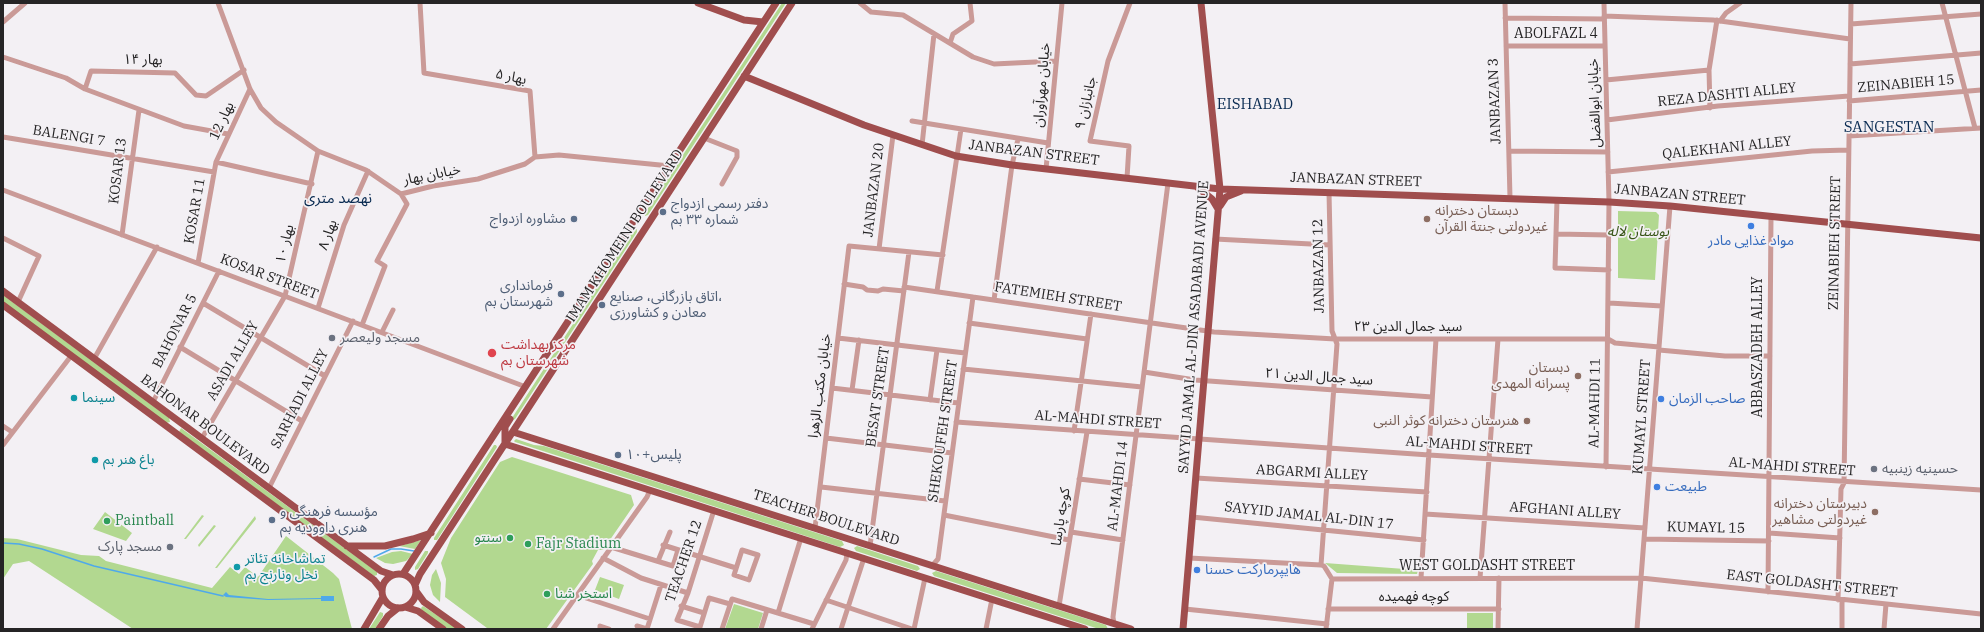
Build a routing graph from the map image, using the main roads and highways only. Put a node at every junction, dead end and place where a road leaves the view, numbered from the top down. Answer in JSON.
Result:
{"nodes":[{"id":1,"x":698,"y":3,"type":"edge"},
{"id":2,"x":776,"y":3,"type":"edge"},
{"id":3,"x":792,"y":3,"type":"edge"},
{"id":4,"x":1201,"y":3,"type":"edge"},
{"id":5,"x":763,"y":22,"type":"junction"},
{"id":6,"x":744,"y":76,"type":"junction"},
{"id":7,"x":1195,"y":186,"type":"junction"},
{"id":8,"x":1220,"y":189,"type":"junction"},
{"id":9,"x":1246,"y":190,"type":"junction"},
{"id":10,"x":1218,"y":210,"type":"junction"},
{"id":11,"x":635,"y":219,"type":"junction"},
{"id":12,"x":647,"y":226,"type":"junction"},
{"id":13,"x":1981,"y":238,"type":"edge"},
{"id":14,"x":3,"y":291,"type":"edge"},
{"id":15,"x":3,"y":305,"type":"edge"},
{"id":16,"x":548,"y":353,"type":"junction"},
{"id":17,"x":178,"y":421,"type":"junction"},
{"id":18,"x":518,"y":424,"type":"junction"},
{"id":19,"x":505,"y":427,"type":"junction"},
{"id":20,"x":171,"y":430,"type":"junction"},
{"id":21,"x":513,"y":432,"type":"junction"},
{"id":22,"x":504,"y":435,"type":"junction"},
{"id":23,"x":491,"y":440,"type":"junction"},
{"id":24,"x":505,"y":444,"type":"junction"},
{"id":25,"x":431,"y":533,"type":"junction"},
{"id":26,"x":851,"y":540,"type":"junction"},
{"id":27,"x":425,"y":542,"type":"junction"},
{"id":28,"x":347,"y":546,"type":"junction"},
{"id":29,"x":436,"y":549,"type":"junction"},
{"id":30,"x":847,"y":553,"type":"junction"},
{"id":31,"x":932,"y":566,"type":"junction"},
{"id":32,"x":403,"y":574,"type":"junction"},
{"id":33,"x":393,"y":575,"type":"junction"},
{"id":34,"x":925,"y":578,"type":"junction"},
{"id":35,"x":416,"y":588,"type":"junction"},
{"id":36,"x":382,"y":593,"type":"junction"},
{"id":37,"x":402,"y":607,"type":"junction"},
{"id":38,"x":376,"y":611,"type":"junction"},
{"id":39,"x":387,"y":617,"type":"junction"},
{"id":40,"x":1113,"y":626,"type":"edge"},
{"id":41,"x":364,"y":629,"type":"edge"},
{"id":42,"x":380,"y":629,"type":"edge"},
{"id":43,"x":443,"y":629,"type":"edge"},
{"id":44,"x":462,"y":629,"type":"edge"},
{"id":45,"x":1085,"y":629,"type":"edge"},
{"id":46,"x":1131,"y":629,"type":"edge"},
{"id":47,"x":1183,"y":629,"type":"edge"}],
"edges":[{"from":1,"to":5,"type":"main road"},
{"from":2,"to":5,"type":"main road","name":"IMAM KHOMEINI BOULEVARD"},
{"from":3,"to":6,"type":"main road","name":"IMAM KHOMEINI BOULEVARD"},
{"from":4,"to":8,"type":"main road","name":"SAYYID JAMAL AL-DIN ASADABADI AVENUE"},
{"from":5,"to":11,"type":"main road","name":"IMAM KHOMEINI BOULEVARD"},
{"from":6,"to":7,"type":"main road","name":"JANBAZAN STREET"},
{"from":6,"to":12,"type":"main road","name":"IMAM KHOMEINI BOULEVARD"},
{"from":7,"to":8,"type":"main road","name":"JANBAZAN STREET"},
{"from":7,"to":10,"type":"main road"},
{"from":8,"to":9,"type":"main road","name":"JANBAZAN STREET"},
{"from":8,"to":10,"type":"main road","name":"SAYYID JAMAL AL-DIN ASADABADI AVENUE"},
{"from":9,"to":10,"type":"main road"},
{"from":9,"to":13,"type":"main road","name":"JANBAZAN STREET"},
{"from":10,"to":47,"type":"main road","name":"SAYYID JAMAL AL-DIN ASADABADI AVENUE"},
{"from":11,"to":12,"type":"main road"},
{"from":11,"to":16,"type":"main road","name":"IMAM KHOMEINI BOULEVARD"},
{"from":12,"to":18,"type":"main road","name":"IMAM KHOMEINI BOULEVARD"},
{"from":14,"to":17,"type":"main road","name":"BAHONAR BOULEVARD"},
{"from":15,"to":20,"type":"main road","name":"BAHONAR BOULEVARD"},
{"from":16,"to":19,"type":"main road"},
{"from":16,"to":23,"type":"main road","name":"IMAM KHOMEINI BOULEVARD"},
{"from":17,"to":20,"type":"main road"},
{"from":17,"to":28,"type":"main road","name":"BAHONAR BOULEVARD"},
{"from":18,"to":19,"type":"main road"},
{"from":18,"to":21,"type":"main road","name":"IMAM KHOMEINI BOULEVARD"},
{"from":19,"to":22,"type":"main road"},
{"from":20,"to":36,"type":"main road","name":"BAHONAR BOULEVARD"},
{"from":21,"to":22,"type":"main road"},
{"from":21,"to":24,"type":"main road","name":"IMAM KHOMEINI BOULEVARD"},
{"from":21,"to":26,"type":"main road","name":"TEACHER BOULEVARD"},
{"from":22,"to":23,"type":"main road"},
{"from":22,"to":24,"type":"main road"},
{"from":23,"to":25,"type":"main road","name":"IMAM KHOMEINI BOULEVARD"},
{"from":24,"to":29,"type":"main road","name":"IMAM KHOMEINI BOULEVARD"},
{"from":24,"to":30,"type":"main road","name":"TEACHER BOULEVARD"},
{"from":25,"to":27,"type":"main road","name":"IMAM KHOMEINI BOULEVARD"},
{"from":25,"to":28,"type":"main road"},
{"from":26,"to":30,"type":"main road"},
{"from":26,"to":31,"type":"main road","name":"TEACHER BOULEVARD"},
{"from":27,"to":29,"type":"main road"},
{"from":27,"to":32,"type":"main road","name":"IMAM KHOMEINI BOULEVARD"},
{"from":28,"to":33,"type":"main road","name":"BAHONAR BOULEVARD"},
{"from":29,"to":35,"type":"main road","name":"IMAM KHOMEINI BOULEVARD"},
{"from":30,"to":34,"type":"main road","name":"TEACHER BOULEVARD"},
{"from":31,"to":34,"type":"main road"},
{"from":31,"to":40,"type":"main road","name":"TEACHER BOULEVARD"},
{"from":32,"to":33,"type":"main road"},
{"from":32,"to":35,"type":"main road"},
{"from":33,"to":36,"type":"main road"},
{"from":34,"to":45,"type":"main road","name":"TEACHER BOULEVARD"},
{"from":35,"to":37,"type":"main road"},
{"from":35,"to":44,"type":"main road"},
{"from":36,"to":37,"type":"main road"},
{"from":36,"to":38,"type":"main road"},
{"from":37,"to":39,"type":"main road"},
{"from":37,"to":43,"type":"main road"},
{"from":38,"to":39,"type":"main road"},
{"from":38,"to":41,"type":"main road"},
{"from":39,"to":42,"type":"main road"},
{"from":40,"to":46,"type":"main road","name":"TEACHER BOULEVARD"}]}
